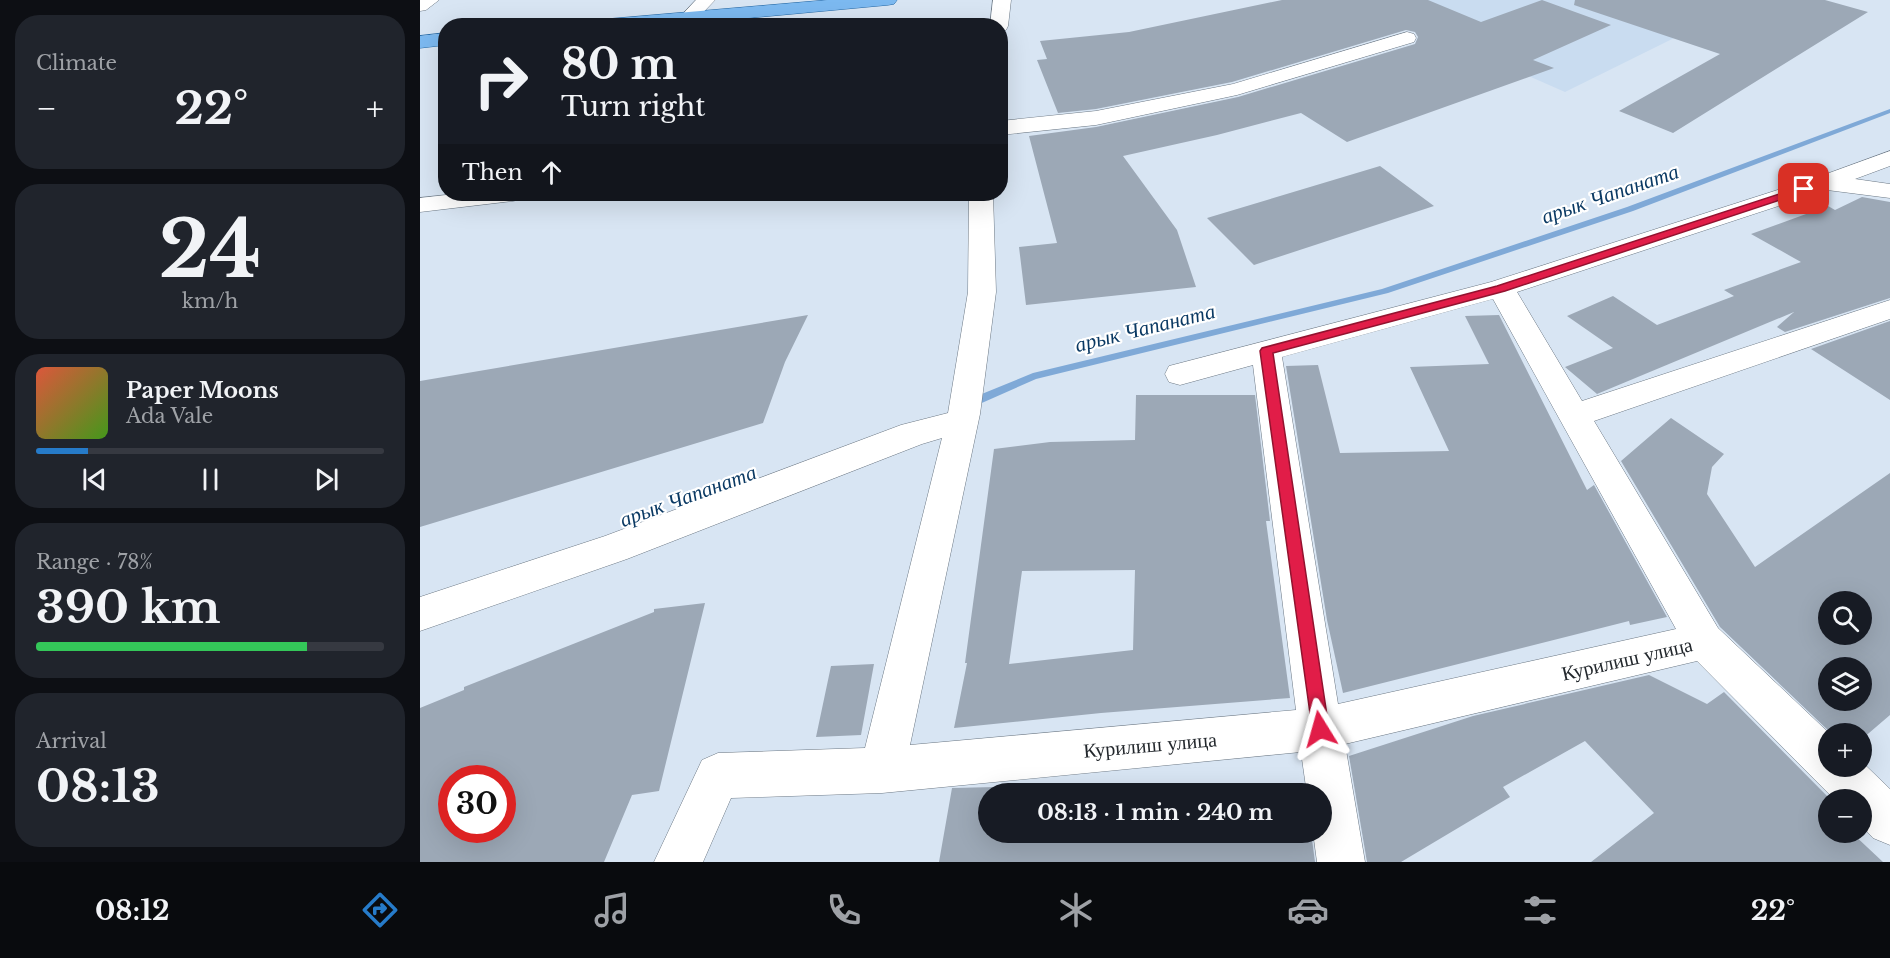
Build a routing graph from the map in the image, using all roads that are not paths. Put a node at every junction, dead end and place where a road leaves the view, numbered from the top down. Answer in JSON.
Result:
{"nodes":[{"id":1,"x":430,"y":0,"type":"edge"},
{"id":2,"x":706,"y":0,"type":"edge"},
{"id":3,"x":888,"y":0,"type":"edge"},
{"id":4,"x":1002,"y":0,"type":"edge"},
{"id":5,"x":420,"y":6,"type":"edge"},
{"id":6,"x":690,"y":17,"type":"junction"},
{"id":7,"x":680,"y":18,"type":"edge"},
{"id":8,"x":1000,"y":18,"type":"edge"},
{"id":9,"x":1407,"y":38,"type":"dead end"},
{"id":10,"x":438,"y":40,"type":"edge"},
{"id":11,"x":420,"y":42,"type":"edge"},
{"id":12,"x":1008,"y":127,"type":"edge"},
{"id":13,"x":1890,"y":158,"type":"edge"},
{"id":14,"x":1826,"y":182,"type":"junction"},
{"id":15,"x":1890,"y":191,"type":"edge"},
{"id":16,"x":454,"y":201,"type":"edge"},
{"id":17,"x":981,"y":201,"type":"edge"},
{"id":18,"x":420,"y":205,"type":"edge"},
{"id":19,"x":1501,"y":288,"type":"junction"},
{"id":20,"x":1890,"y":309,"type":"edge"},
{"id":21,"x":1266,"y":351,"type":"junction"},
{"id":22,"x":1180,"y":374,"type":"dead end"},
{"id":23,"x":1575,"y":415,"type":"junction"},
{"id":24,"x":963,"y":418,"type":"junction"},
{"id":25,"x":420,"y":614,"type":"edge"},
{"id":26,"x":1704,"y":641,"type":"junction"},
{"id":27,"x":1320,"y":729,"type":"junction"},
{"id":28,"x":1818,"y":752,"type":"edge"},
{"id":29,"x":882,"y":770,"type":"junction"},
{"id":30,"x":1846,"y":777,"type":"edge"},
{"id":31,"x":1886,"y":810,"type":"edge"},
{"id":32,"x":678,"y":862,"type":"edge"},
{"id":33,"x":1341,"y":862,"type":"edge"}],
"edges":[{"from":1,"to":5,"type":"street"},
{"from":2,"to":6,"type":"street"},
{"from":3,"to":6,"type":"main road"},
{"from":4,"to":8,"type":"street"},
{"from":6,"to":7,"type":"main road"},
{"from":9,"to":12,"type":"street"},
{"from":10,"to":11,"type":"main road"},
{"from":13,"to":14,"type":"street"},
{"from":14,"to":15,"type":"street"},
{"from":14,"to":19,"type":"street"},
{"from":16,"to":18,"type":"street"},
{"from":17,"to":24,"type":"street"},
{"from":19,"to":21,"type":"street"},
{"from":19,"to":23,"type":"street","name":"Курилиш улица"},
{"from":20,"to":23,"type":"street"},
{"from":21,"to":22,"type":"street"},
{"from":21,"to":27,"type":"street"},
{"from":23,"to":26,"type":"street","name":"Курилиш улица"},
{"from":24,"to":25,"type":"street"},
{"from":24,"to":29,"type":"street"},
{"from":26,"to":27,"type":"street","name":"Курилиш улица"},
{"from":26,"to":28,"type":"street"},
{"from":27,"to":29,"type":"street","name":"Курилиш улица"},
{"from":27,"to":33,"type":"street"},
{"from":29,"to":32,"type":"street","name":"Курилиш улица"},
{"from":30,"to":31,"type":"street"}]}
